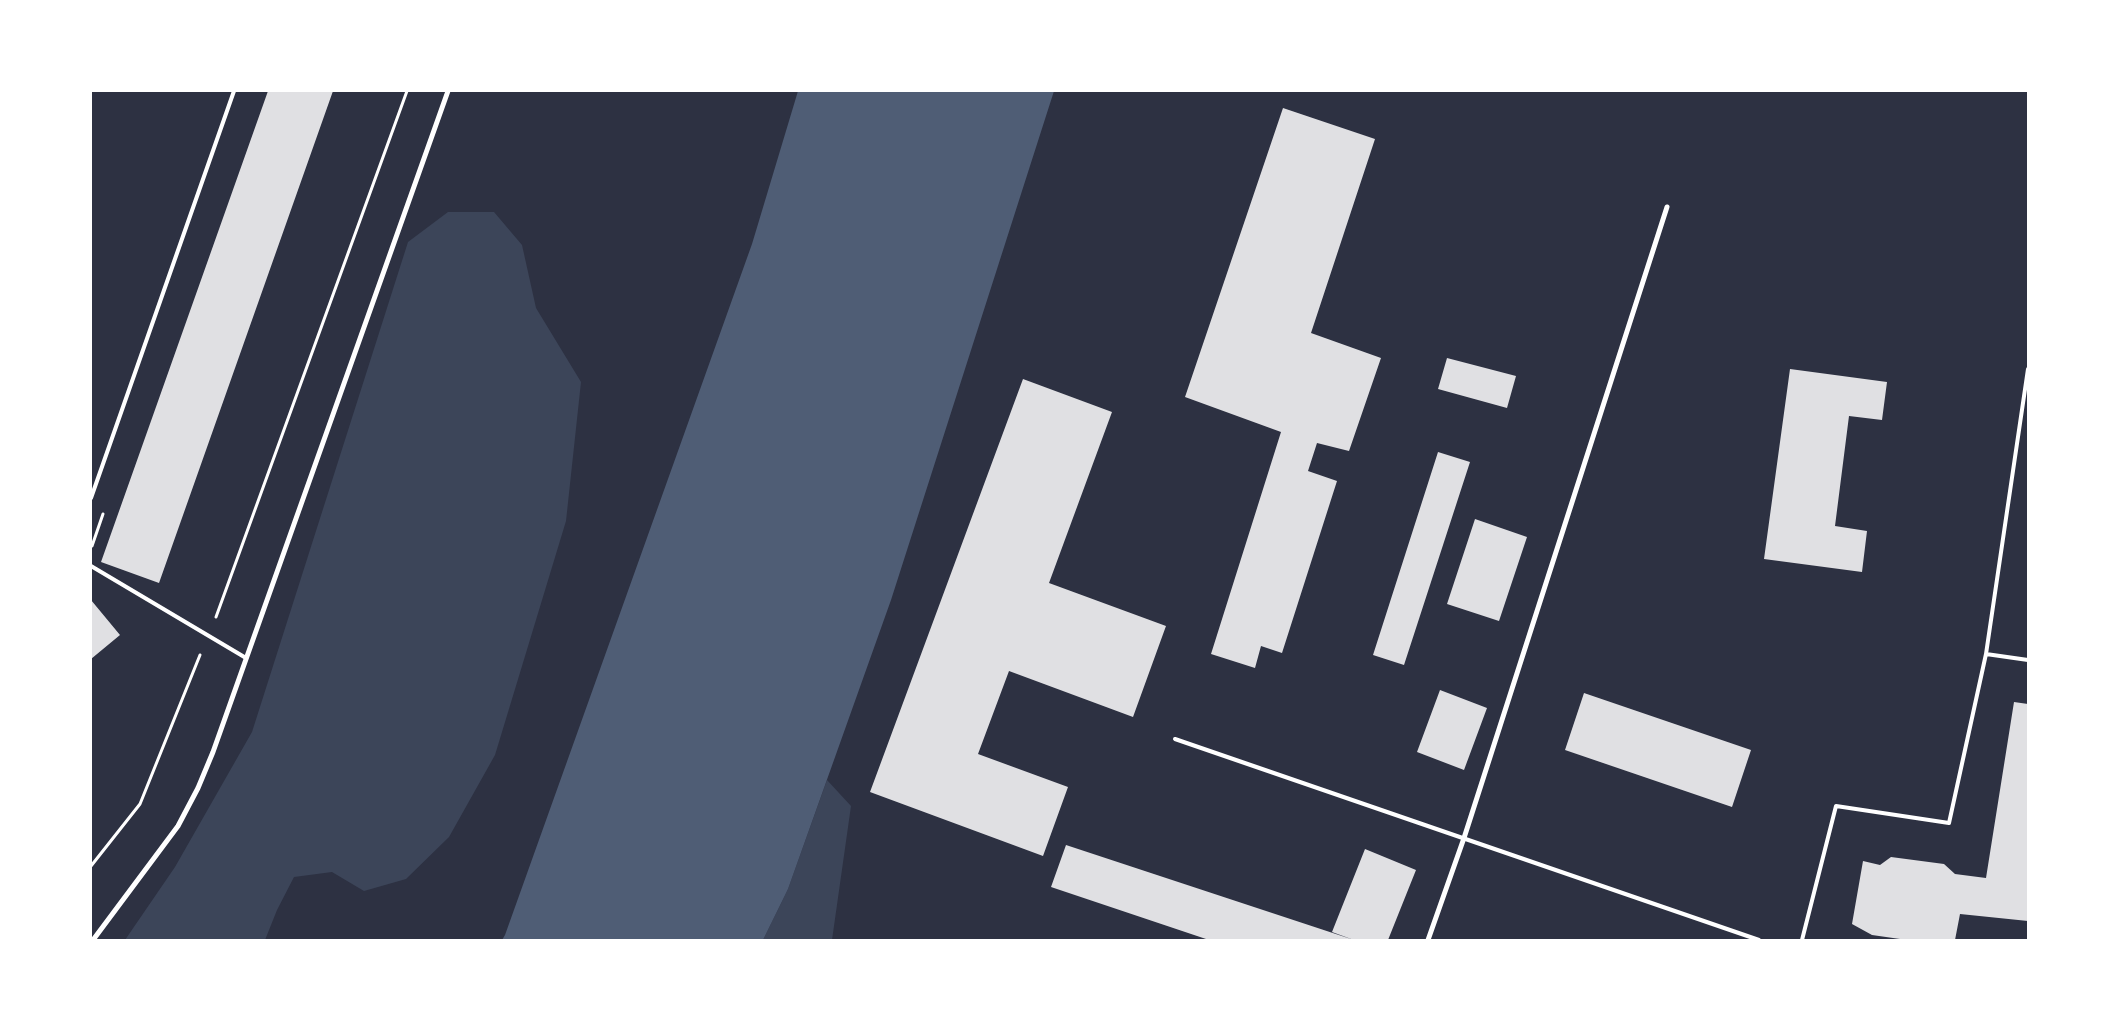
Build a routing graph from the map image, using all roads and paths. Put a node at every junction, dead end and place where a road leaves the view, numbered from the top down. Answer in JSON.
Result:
{"nodes":[{"id":1,"x":234,"y":91,"type":"edge"},
{"id":2,"x":407,"y":91,"type":"edge"},
{"id":3,"x":448,"y":91,"type":"edge"},
{"id":4,"x":1667,"y":207,"type":"dead end"},
{"id":5,"x":2028,"y":369,"type":"edge"},
{"id":6,"x":91,"y":498,"type":"edge"},
{"id":7,"x":91,"y":566,"type":"edge"},
{"id":8,"x":208,"y":636,"type":"junction"},
{"id":9,"x":1986,"y":654,"type":"junction"},
{"id":10,"x":246,"y":658,"type":"junction"},
{"id":11,"x":2028,"y":660,"type":"edge"},
{"id":12,"x":1175,"y":739,"type":"dead end"},
{"id":13,"x":1464,"y":838,"type":"junction"},
{"id":14,"x":91,"y":866,"type":"edge"},
{"id":15,"x":93,"y":940,"type":"edge"},
{"id":16,"x":1428,"y":940,"type":"edge"},
{"id":17,"x":1759,"y":940,"type":"edge"},
{"id":18,"x":1802,"y":940,"type":"edge"}],
"edges":[{"from":1,"to":6,"type":"lane"},
{"from":2,"to":8,"type":"path"},
{"from":3,"to":10,"type":"street"},
{"from":4,"to":13,"type":"street"},
{"from":5,"to":9,"type":"lane"},
{"from":7,"to":8,"type":"lane"},
{"from":8,"to":10,"type":"lane"},
{"from":8,"to":14,"type":"path"},
{"from":9,"to":11,"type":"lane"},
{"from":9,"to":18,"type":"lane"},
{"from":10,"to":15,"type":"street"},
{"from":12,"to":13,"type":"lane"},
{"from":13,"to":16,"type":"street"},
{"from":13,"to":17,"type":"lane"}]}
